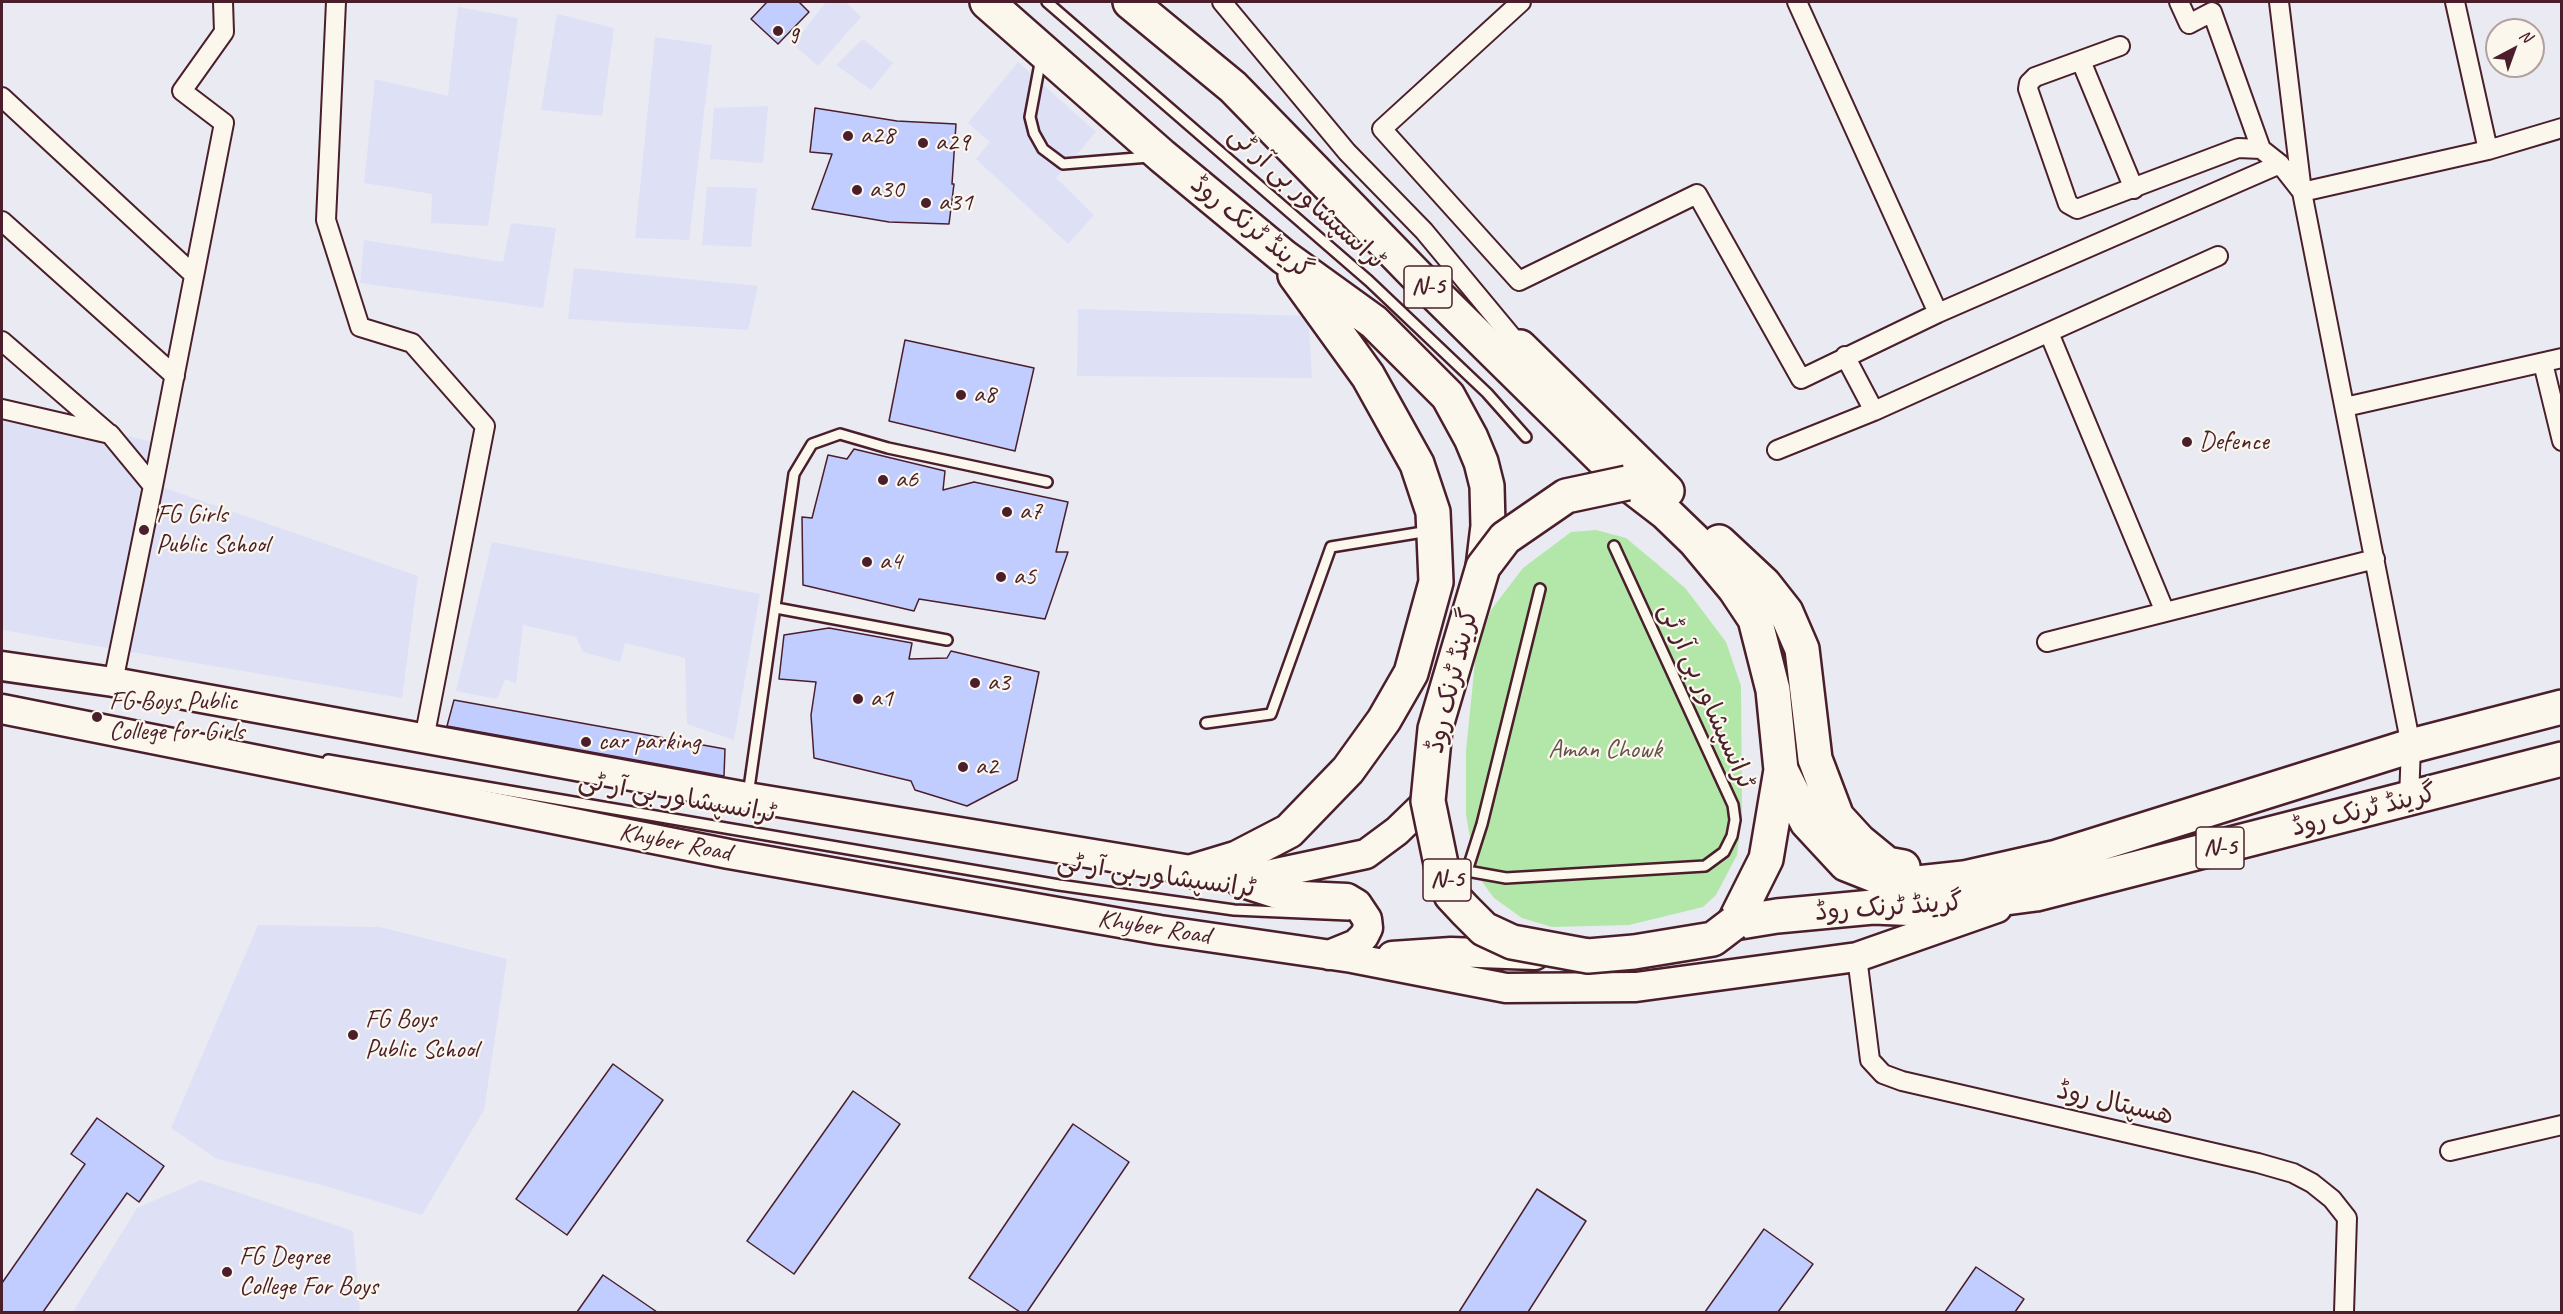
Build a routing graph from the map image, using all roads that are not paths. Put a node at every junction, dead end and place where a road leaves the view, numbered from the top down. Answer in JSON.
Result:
{"nodes":[{"id":1,"x":223,"y":2,"type":"edge"},
{"id":2,"x":336,"y":2,"type":"edge"},
{"id":3,"x":987,"y":2,"type":"edge"},
{"id":4,"x":1047,"y":2,"type":"edge"},
{"id":5,"x":1130,"y":2,"type":"edge"},
{"id":6,"x":1222,"y":2,"type":"edge"},
{"id":7,"x":1521,"y":2,"type":"edge"},
{"id":8,"x":1797,"y":2,"type":"edge"},
{"id":9,"x":2179,"y":2,"type":"edge"},
{"id":10,"x":2279,"y":2,"type":"edge"},
{"id":11,"x":2455,"y":2,"type":"edge"},
{"id":12,"x":2120,"y":46,"type":"dead end"},
{"id":13,"x":1042,"y":50,"type":"junction"},
{"id":14,"x":2081,"y":61,"type":"junction"},
{"id":15,"x":1233,"y":87,"type":"junction"},
{"id":16,"x":2,"y":97,"type":"edge"},
{"id":17,"x":2562,"y":129,"type":"edge"},
{"id":18,"x":2261,"y":149,"type":"junction"},
{"id":19,"x":2488,"y":150,"type":"junction"},
{"id":20,"x":1162,"y":156,"type":"junction"},
{"id":21,"x":2280,"y":164,"type":"junction"},
{"id":22,"x":2134,"y":189,"type":"junction"},
{"id":23,"x":2302,"y":192,"type":"junction"},
{"id":24,"x":2,"y":221,"type":"edge"},
{"id":25,"x":2218,"y":256,"type":"dead end"},
{"id":26,"x":1284,"y":257,"type":"junction"},
{"id":27,"x":194,"y":275,"type":"junction"},
{"id":28,"x":1938,"y":313,"type":"junction"},
{"id":29,"x":2049,"y":333,"type":"junction"},
{"id":30,"x":2,"y":341,"type":"edge"},
{"id":31,"x":1522,"y":349,"type":"junction"},
{"id":32,"x":1845,"y":356,"type":"junction"},
{"id":33,"x":2562,"y":358,"type":"edge"},
{"id":34,"x":2543,"y":363,"type":"junction"},
{"id":35,"x":175,"y":376,"type":"junction"},
{"id":36,"x":2345,"y":407,"type":"junction"},
{"id":37,"x":2,"y":410,"type":"edge"},
{"id":38,"x":1874,"y":411,"type":"junction"},
{"id":39,"x":110,"y":434,"type":"junction"},
{"id":40,"x":1526,"y":437,"type":"dead end"},
{"id":41,"x":2562,"y":441,"type":"edge"},
{"id":42,"x":1777,"y":450,"type":"dead end"},
{"id":43,"x":1047,"y":482,"type":"dead end"},
{"id":44,"x":1627,"y":483,"type":"junction"},
{"id":45,"x":153,"y":486,"type":"junction"},
{"id":46,"x":1434,"y":530,"type":"junction"},
{"id":47,"x":1614,"y":546,"type":"dead end"},
{"id":48,"x":2375,"y":559,"type":"junction"},
{"id":49,"x":1483,"y":567,"type":"junction"},
{"id":50,"x":1540,"y":589,"type":"dead end"},
{"id":51,"x":776,"y":608,"type":"junction"},
{"id":52,"x":2165,"y":612,"type":"junction"},
{"id":53,"x":947,"y":640,"type":"dead end"},
{"id":54,"x":2047,"y":642,"type":"dead end"},
{"id":55,"x":2,"y":666,"type":"edge"},
{"id":56,"x":113,"y":682,"type":"junction"},
{"id":57,"x":2,"y":699,"type":"edge"},
{"id":58,"x":2562,"y":707,"type":"edge"},
{"id":59,"x":2,"y":710,"type":"edge"},
{"id":60,"x":109,"y":719,"type":"dead end"},
{"id":61,"x":1206,"y":723,"type":"dead end"},
{"id":62,"x":424,"y":739,"type":"junction"},
{"id":63,"x":2411,"y":746,"type":"junction"},
{"id":64,"x":315,"y":758,"type":"dead end"},
{"id":65,"x":2562,"y":759,"type":"edge"},
{"id":66,"x":1781,"y":770,"type":"junction"},
{"id":67,"x":747,"y":797,"type":"junction"},
{"id":68,"x":2409,"y":800,"type":"junction"},
{"id":69,"x":1428,"y":801,"type":"junction"},
{"id":70,"x":1201,"y":872,"type":"junction"},
{"id":71,"x":1964,"y":878,"type":"junction"},
{"id":72,"x":2036,"y":894,"type":"junction"},
{"id":73,"x":1348,"y":915,"type":"dead end"},
{"id":74,"x":1734,"y":923,"type":"junction"},
{"id":75,"x":1340,"y":956,"type":"junction"},
{"id":76,"x":1588,"y":956,"type":"junction"},
{"id":77,"x":1857,"y":957,"type":"junction"},
{"id":78,"x":2562,"y":1125,"type":"edge"},
{"id":79,"x":2450,"y":1151,"type":"dead end"},
{"id":80,"x":2344,"y":1312,"type":"edge"}],
"edges":[{"from":1,"to":27,"type":"street"},
{"from":2,"to":62,"type":"street"},
{"from":3,"to":13,"type":"highway","name":"گرینڈ ٹرنک روڈ","number":"N-5"},
{"from":4,"to":40,"type":"lane","name":"ٹرانسپشاور بی آر ٹی"},
{"from":5,"to":15,"type":"highway","name":"گرینڈ ٹرنک روڈ","number":"N-5"},
{"from":6,"to":31,"type":"street"},
{"from":7,"to":32,"type":"street"},
{"from":8,"to":28,"type":"street"},
{"from":9,"to":18,"type":"street"},
{"from":10,"to":23,"type":"street"},
{"from":11,"to":19,"type":"street"},
{"from":12,"to":14,"type":"street"},
{"from":13,"to":20,"type":"highway","name":"گرینڈ ٹرنک روڈ","number":"N-5"},
{"from":13,"to":20,"type":"lane"},
{"from":14,"to":22,"type":"street"},
{"from":14,"to":22,"type":"street"},
{"from":15,"to":31,"type":"highway"},
{"from":15,"to":44,"type":"highway","name":"گرینڈ ٹرنک روڈ","number":"N-5"},
{"from":16,"to":27,"type":"street"},
{"from":17,"to":19,"type":"street"},
{"from":18,"to":21,"type":"street"},
{"from":18,"to":22,"type":"street"},
{"from":19,"to":23,"type":"street"},
{"from":20,"to":26,"type":"highway","name":"گرینڈ ٹرنک روڈ","number":"N-5"},
{"from":21,"to":23,"type":"street"},
{"from":21,"to":28,"type":"street"},
{"from":23,"to":36,"type":"street"},
{"from":24,"to":35,"type":"street"},
{"from":25,"to":29,"type":"street"},
{"from":26,"to":46,"type":"highway"},
{"from":26,"to":49,"type":"highway","name":"گرینڈ ٹرنک روڈ","number":"N-5"},
{"from":27,"to":35,"type":"street"},
{"from":28,"to":32,"type":"street"},
{"from":29,"to":38,"type":"street"},
{"from":29,"to":52,"type":"street"},
{"from":30,"to":39,"type":"street"},
{"from":31,"to":71,"type":"highway"},
{"from":32,"to":38,"type":"street"},
{"from":33,"to":34,"type":"street"},
{"from":34,"to":36,"type":"street"},
{"from":34,"to":41,"type":"street"},
{"from":35,"to":45,"type":"street"},
{"from":36,"to":48,"type":"street"},
{"from":37,"to":39,"type":"street"},
{"from":38,"to":42,"type":"street"},
{"from":39,"to":45,"type":"street"},
{"from":43,"to":51,"type":"lane"},
{"from":44,"to":49,"type":"highway","bridge":true},
{"from":44,"to":66,"type":"highway","name":"گرینڈ ٹرنک روڈ","number":"N-5"},
{"from":45,"to":56,"type":"street"},
{"from":46,"to":61,"type":"lane"},
{"from":46,"to":70,"type":"highway"},
{"from":47,"to":50,"type":"lane","name":"ٹرانسپشاور بی آر ٹی"},
{"from":48,"to":52,"type":"street"},
{"from":48,"to":63,"type":"street"},
{"from":49,"to":69,"type":"highway","name":"گرینڈ ٹرنک روڈ","number":"N-5","bridge":true},
{"from":51,"to":53,"type":"lane"},
{"from":51,"to":67,"type":"lane"},
{"from":52,"to":54,"type":"street"},
{"from":55,"to":56,"type":"main road"},
{"from":56,"to":62,"type":"main road"},
{"from":57,"to":60,"type":"lane"},
{"from":58,"to":63,"type":"highway","name":"گرینڈ ٹرنک روڈ","number":"N-5"},
{"from":59,"to":75,"type":"main road","name":"Khyber Road"},
{"from":62,"to":67,"type":"main road"},
{"from":63,"to":68,"type":"street"},
{"from":63,"to":71,"type":"highway","name":"گرینڈ ٹرنک روڈ","number":"N-5"},
{"from":64,"to":73,"type":"lane","name":"ٹرانسپشاور بی آر ٹی"},
{"from":65,"to":68,"type":"highway","name":"گرینڈ ٹرنک روڈ","number":"N-5"},
{"from":66,"to":71,"type":"highway","name":"گرینڈ ٹرنک روڈ","number":"N-5"},
{"from":66,"to":74,"type":"highway"},
{"from":67,"to":70,"type":"main road"},
{"from":68,"to":72,"type":"highway","name":"گرینڈ ٹرنک روڈ","number":"N-5"},
{"from":69,"to":70,"type":"main road"},
{"from":69,"to":76,"type":"highway","name":"گرینڈ ٹرنک روڈ","number":"N-5","bridge":true},
{"from":70,"to":75,"type":"main road"},
{"from":72,"to":74,"type":"highway","name":"گرینڈ ٹرنک روڈ","number":"N-5"},
{"from":72,"to":77,"type":"main road"},
{"from":74,"to":76,"type":"highway","name":"گرینڈ ٹرنک روڈ","number":"N-5","bridge":true},
{"from":75,"to":76,"type":"main road","bridge":true},
{"from":75,"to":77,"type":"main road"},
{"from":77,"to":80,"type":"street","name":"ھسپتال روڈ"},
{"from":78,"to":79,"type":"street"}]}
